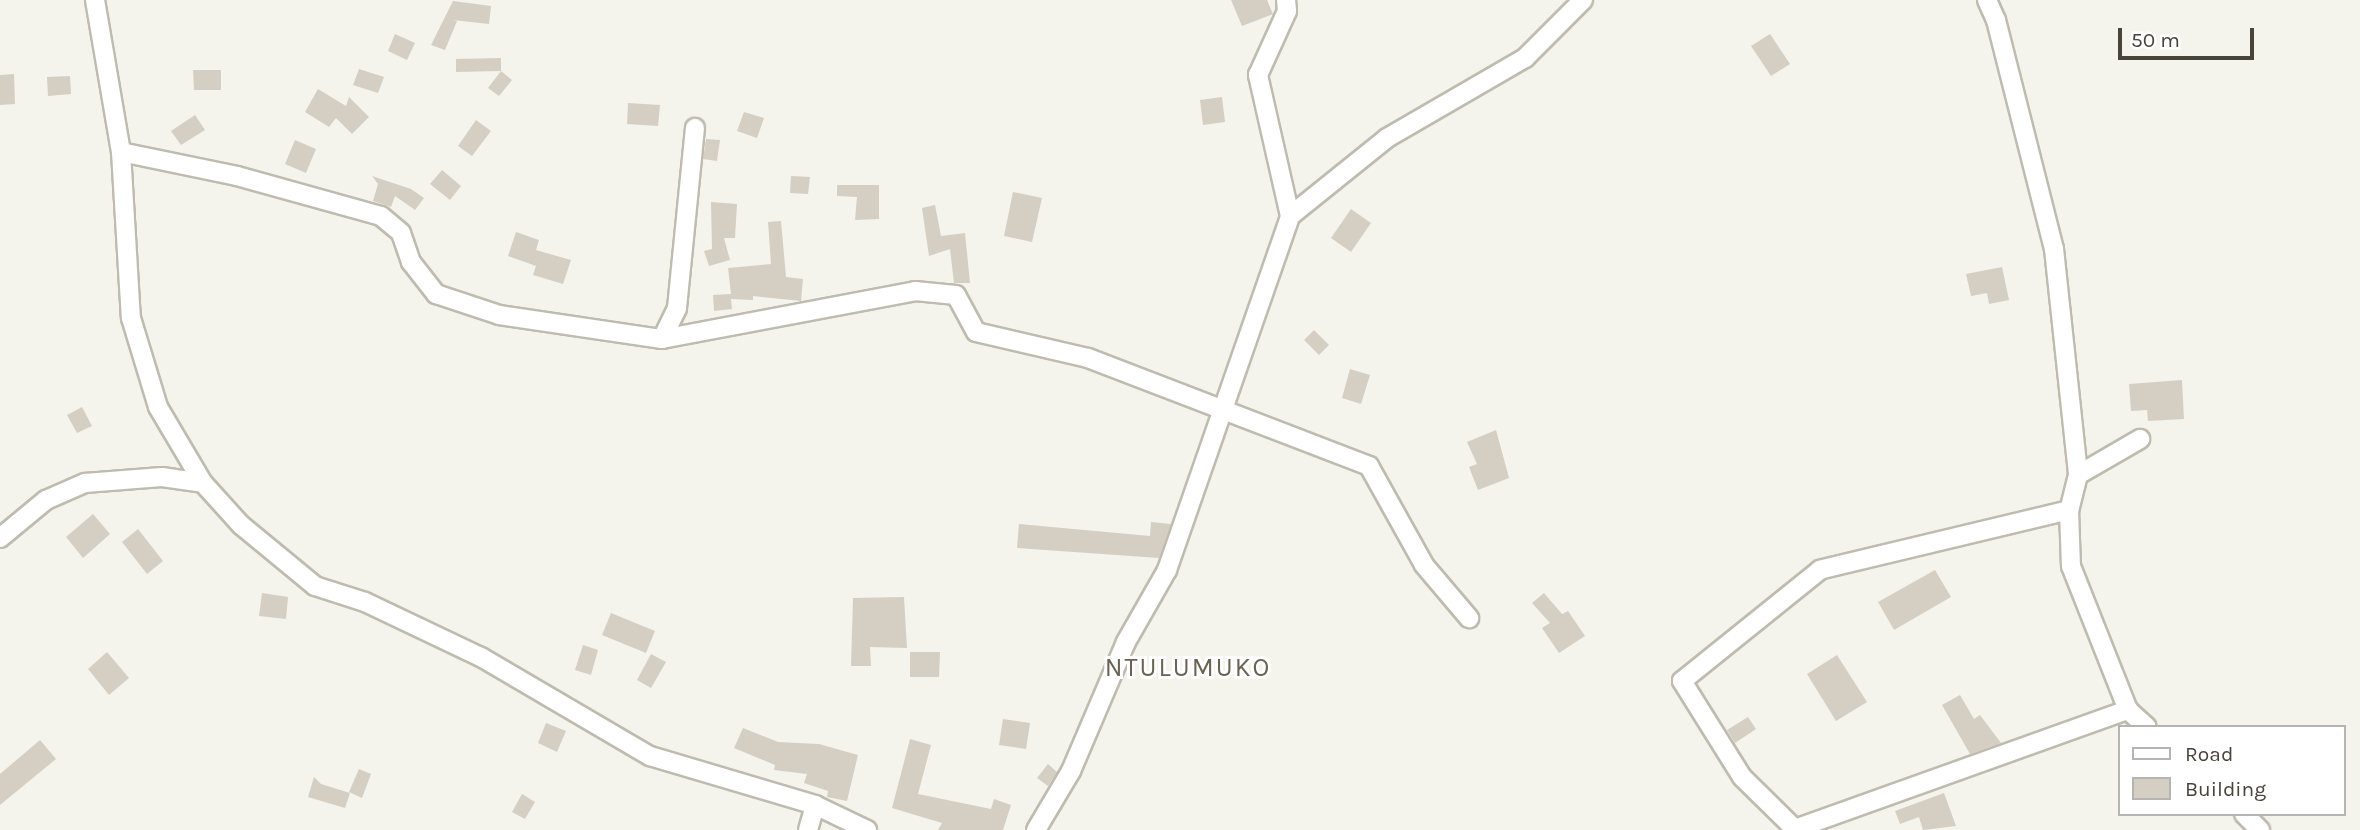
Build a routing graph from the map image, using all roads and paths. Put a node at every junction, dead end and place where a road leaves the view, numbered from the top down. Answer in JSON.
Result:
{"nodes":[{"id":1,"x":95,"y":0,"type":"edge"},
{"id":2,"x":1286,"y":0,"type":"edge"},
{"id":3,"x":1583,"y":0,"type":"edge"},
{"id":4,"x":1987,"y":0,"type":"edge"},
{"id":5,"x":695,"y":128,"type":"dead end"},
{"id":6,"x":121,"y":152,"type":"junction"},
{"id":7,"x":1290,"y":216,"type":"junction"},
{"id":8,"x":662,"y":339,"type":"junction"},
{"id":9,"x":1225,"y":413,"type":"junction"},
{"id":10,"x":2140,"y":439,"type":"dead end"},
{"id":11,"x":2078,"y":475,"type":"junction"},
{"id":12,"x":203,"y":483,"type":"junction"},
{"id":13,"x":2069,"y":510,"type":"junction"},
{"id":14,"x":0,"y":538,"type":"edge"},
{"id":15,"x":1469,"y":618,"type":"dead end"},
{"id":16,"x":2128,"y":710,"type":"junction"},
{"id":17,"x":2145,"y":725,"type":"edge"},
{"id":18,"x":815,"y":806,"type":"junction"},
{"id":19,"x":2246,"y":816,"type":"edge"},
{"id":20,"x":808,"y":830,"type":"edge"},
{"id":21,"x":867,"y":830,"type":"edge"},
{"id":22,"x":1036,"y":830,"type":"edge"},
{"id":23,"x":2260,"y":830,"type":"edge"}],
"edges":[{"from":1,"to":6,"type":"street"},
{"from":2,"to":7,"type":"street"},
{"from":3,"to":7,"type":"street"},
{"from":4,"to":11,"type":"street"},
{"from":5,"to":8,"type":"street"},
{"from":6,"to":8,"type":"street"},
{"from":6,"to":12,"type":"street"},
{"from":7,"to":9,"type":"street"},
{"from":8,"to":9,"type":"street"},
{"from":9,"to":15,"type":"street"},
{"from":9,"to":22,"type":"street"},
{"from":10,"to":11,"type":"street"},
{"from":11,"to":13,"type":"street"},
{"from":12,"to":14,"type":"street"},
{"from":12,"to":18,"type":"street"},
{"from":13,"to":16,"type":"street"},
{"from":13,"to":16,"type":"street"},
{"from":16,"to":17,"type":"street"},
{"from":18,"to":20,"type":"street"},
{"from":18,"to":21,"type":"street"},
{"from":19,"to":23,"type":"street"}]}
